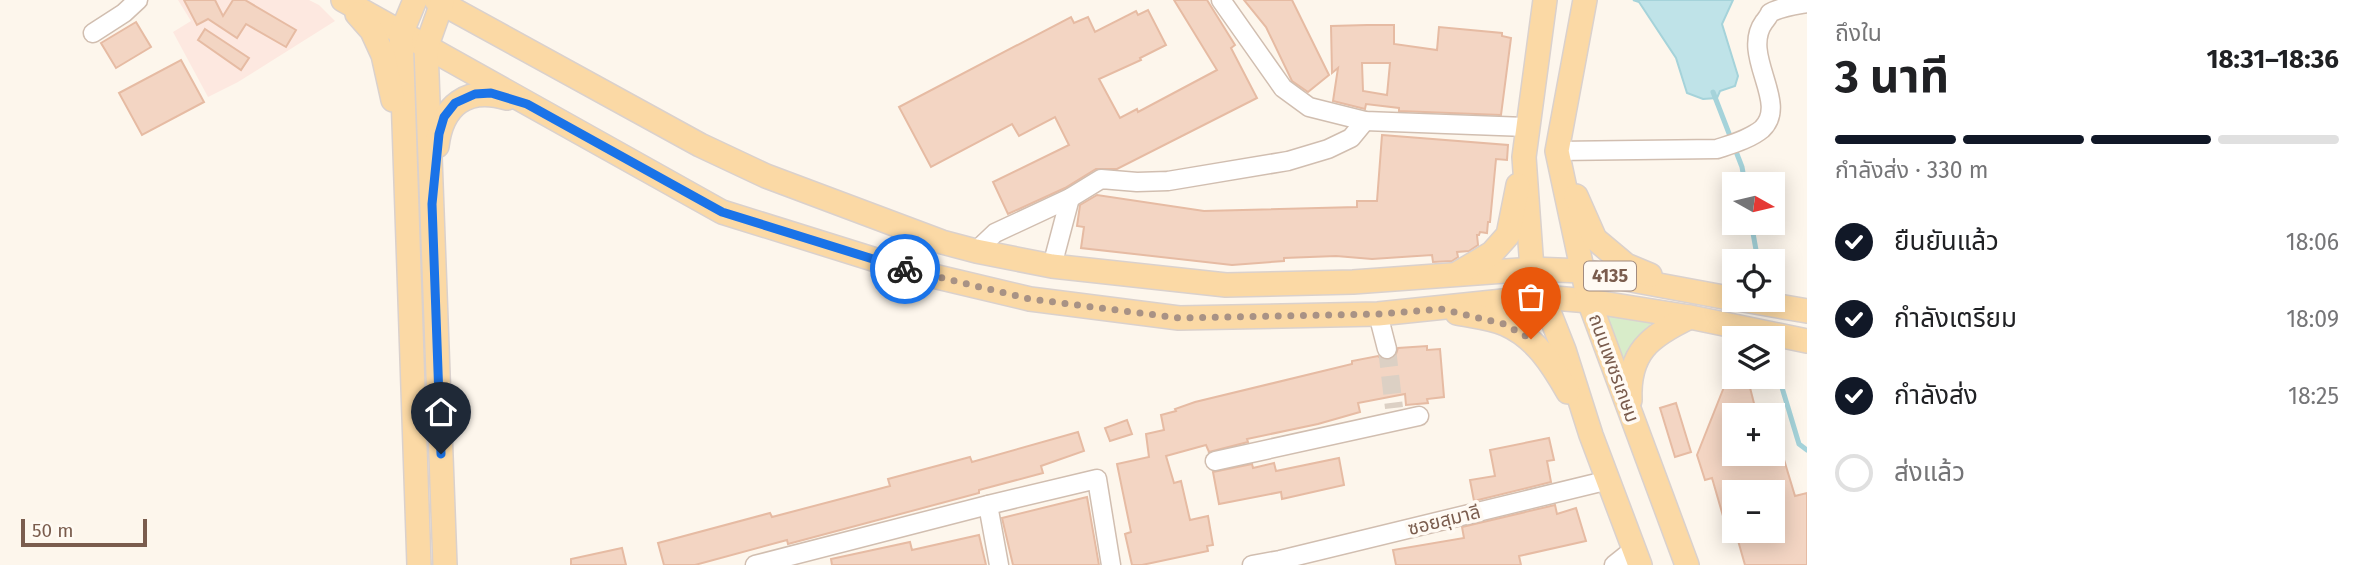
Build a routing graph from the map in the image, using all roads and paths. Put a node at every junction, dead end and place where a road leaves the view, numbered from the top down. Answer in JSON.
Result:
{"nodes":[{"id":1,"x":138,"y":0,"type":"edge"},
{"id":2,"x":415,"y":0,"type":"edge"},
{"id":3,"x":1221,"y":0,"type":"edge"},
{"id":4,"x":344,"y":1,"type":"edge"},
{"id":5,"x":439,"y":2,"type":"edge"},
{"id":6,"x":1807,"y":3,"type":"edge"},
{"id":7,"x":1544,"y":10,"type":"edge"},
{"id":8,"x":1584,"y":10,"type":"edge"},
{"id":9,"x":93,"y":33,"type":"dead end"},
{"id":10,"x":401,"y":34,"type":"junction"},
{"id":11,"x":426,"y":48,"type":"junction"},
{"id":12,"x":527,"y":104,"type":"junction"},
{"id":13,"x":1365,"y":121,"type":"junction"},
{"id":14,"x":1529,"y":127,"type":"junction"},
{"id":15,"x":1557,"y":151,"type":"junction"},
{"id":16,"x":1524,"y":157,"type":"junction"},
{"id":17,"x":1070,"y":198,"type":"junction"},
{"id":18,"x":407,"y":203,"type":"junction"},
{"id":19,"x":432,"y":204,"type":"junction"},
{"id":20,"x":976,"y":251,"type":"junction"},
{"id":21,"x":1052,"y":266,"type":"junction"},
{"id":22,"x":1532,"y":269,"type":"junction"},
{"id":23,"x":1583,"y":271,"type":"junction"},
{"id":24,"x":1458,"y":274,"type":"junction"},
{"id":25,"x":1688,"y":290,"type":"junction"},
{"id":26,"x":1722,"y":296,"type":"edge"},
{"id":27,"x":1542,"y":297,"type":"junction"},
{"id":28,"x":1589,"y":301,"type":"junction"},
{"id":29,"x":1785,"y":307,"type":"edge"},
{"id":30,"x":1441,"y":309,"type":"junction"},
{"id":31,"x":1807,"y":311,"type":"edge"},
{"id":32,"x":1378,"y":314,"type":"junction"},
{"id":33,"x":1690,"y":317,"type":"junction"},
{"id":34,"x":1807,"y":341,"type":"edge"},
{"id":35,"x":1387,"y":349,"type":"tunnel mouth"},
{"id":36,"x":1394,"y":408,"type":"dead end"},
{"id":37,"x":1631,"y":412,"type":"junction"},
{"id":38,"x":1419,"y":416,"type":"dead end"},
{"id":39,"x":1375,"y":425,"type":"junction"},
{"id":40,"x":1591,"y":435,"type":"junction"},
{"id":41,"x":1214,"y":461,"type":"dead end"},
{"id":42,"x":1609,"y":480,"type":"junction"},
{"id":43,"x":988,"y":505,"type":"junction"},
{"id":44,"x":1637,"y":557,"type":"edge"},
{"id":45,"x":1280,"y":563,"type":"edge"},
{"id":46,"x":419,"y":565,"type":"edge"},
{"id":47,"x":445,"y":565,"type":"edge"},
{"id":48,"x":755,"y":565,"type":"edge"},
{"id":49,"x":999,"y":565,"type":"edge"},
{"id":50,"x":1111,"y":565,"type":"edge"},
{"id":51,"x":1252,"y":565,"type":"edge"},
{"id":52,"x":1614,"y":565,"type":"edge"},
{"id":53,"x":1687,"y":565,"type":"edge"}],
"edges":[{"from":1,"to":9,"type":"street"},
{"from":2,"to":10,"type":"main road"},
{"from":3,"to":13,"type":"street"},
{"from":4,"to":10,"type":"main road","number":"4135"},
{"from":4,"to":18,"type":"main road"},
{"from":5,"to":11,"type":"main road"},
{"from":5,"to":20,"type":"main road","number":"4135"},
{"from":6,"to":15,"type":"street"},
{"from":7,"to":14,"type":"main road"},
{"from":8,"to":15,"type":"main road","name":"ถนนเพชรเกษม"},
{"from":10,"to":11,"type":"main road","number":"4135"},
{"from":10,"to":18,"type":"main road"},
{"from":11,"to":12,"type":"main road","number":"4135"},
{"from":11,"to":19,"type":"main road"},
{"from":12,"to":19,"type":"main road"},
{"from":12,"to":32,"type":"main road","number":"4135"},
{"from":13,"to":14,"type":"street"},
{"from":13,"to":17,"type":"street"},
{"from":14,"to":16,"type":"main road"},
{"from":15,"to":23,"type":"main road","name":"ถนนเพชรเกษม"},
{"from":15,"to":25,"type":"main road"},
{"from":16,"to":22,"type":"main road"},
{"from":16,"to":24,"type":"main road"},
{"from":17,"to":20,"type":"street"},
{"from":17,"to":21,"type":"street"},
{"from":18,"to":46,"type":"main road"},
{"from":19,"to":47,"type":"main road"},
{"from":20,"to":21,"type":"main road","number":"4135"},
{"from":21,"to":24,"type":"main road","number":"4135"},
{"from":22,"to":23,"type":"main road","number":"4135"},
{"from":22,"to":24,"type":"main road","number":"4135"},
{"from":22,"to":27,"type":"main road"},
{"from":23,"to":25,"type":"main road","number":"4135"},
{"from":23,"to":28,"type":"main road","name":"ถนนเพชรเกษม"},
{"from":25,"to":26,"type":"main road","number":"4135"},
{"from":27,"to":28,"type":"main road","number":"4135"},
{"from":27,"to":30,"type":"main road","number":"4135"},
{"from":27,"to":40,"type":"main road"},
{"from":28,"to":33,"type":"main road","number":"4135"},
{"from":28,"to":37,"type":"main road","name":"ถนนเพชรเกษม"},
{"from":29,"to":31,"type":"main road","number":"4135"},
{"from":30,"to":32,"type":"main road","number":"4135"},
{"from":30,"to":40,"type":"main road"},
{"from":32,"to":35,"type":"street"},
{"from":33,"to":34,"type":"main road","number":"4135"},
{"from":33,"to":37,"type":"main road"},
{"from":36,"to":39,"type":"street"},
{"from":37,"to":53,"type":"main road","name":"ถนนเพชรเกษม"},
{"from":38,"to":39,"type":"street"},
{"from":39,"to":41,"type":"street"},
{"from":40,"to":42,"type":"main road"},
{"from":42,"to":44,"type":"main road"},
{"from":42,"to":45,"type":"street","name":"ซอยสุมาลี"},
{"from":43,"to":48,"type":"street"},
{"from":43,"to":49,"type":"street"},
{"from":43,"to":50,"type":"street"},
{"from":44,"to":52,"type":"street"},
{"from":45,"to":51,"type":"street","name":"ซอยสุมาลี"}]}
